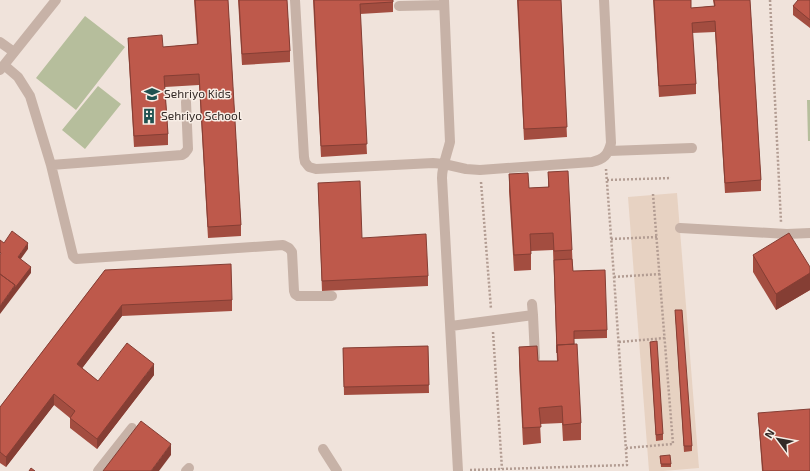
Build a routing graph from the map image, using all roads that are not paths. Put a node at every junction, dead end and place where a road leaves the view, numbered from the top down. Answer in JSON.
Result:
{"nodes":[{"id":1,"x":56,"y":0,"type":"edge"},
{"id":2,"x":295,"y":0,"type":"edge"},
{"id":3,"x":604,"y":0,"type":"edge"},
{"id":4,"x":444,"y":2,"type":"edge"},
{"id":5,"x":399,"y":6,"type":"dead end"},
{"id":6,"x":0,"y":42,"type":"edge"},
{"id":7,"x":14,"y":52,"type":"junction"},
{"id":8,"x":2,"y":67,"type":"edge"},
{"id":9,"x":186,"y":102,"type":"dead end"},
{"id":10,"x":692,"y":148,"type":"dead end"},
{"id":11,"x":606,"y":154,"type":"junction"},
{"id":12,"x":444,"y":164,"type":"junction"},
{"id":13,"x":51,"y":166,"type":"junction"},
{"id":14,"x":680,"y":228,"type":"dead end"},
{"id":15,"x":810,"y":233,"type":"edge"},
{"id":16,"x":332,"y":296,"type":"dead end"},
{"id":17,"x":532,"y":304,"type":"dead end"},
{"id":18,"x":533,"y":315,"type":"junction"},
{"id":19,"x":450,"y":326,"type":"junction"},
{"id":20,"x":535,"y":358,"type":"edge"},
{"id":21,"x":132,"y":428,"type":"dead end"},
{"id":22,"x":323,"y":449,"type":"dead end"},
{"id":23,"x":98,"y":471,"type":"edge"},
{"id":24,"x":337,"y":471,"type":"edge"},
{"id":25,"x":461,"y":471,"type":"edge"}],
"edges":[{"from":1,"to":7,"type":"street"},
{"from":2,"to":12,"type":"street"},
{"from":3,"to":11,"type":"street"},
{"from":4,"to":5,"type":"street"},
{"from":4,"to":12,"type":"street"},
{"from":6,"to":7,"type":"street"},
{"from":7,"to":8,"type":"street"},
{"from":8,"to":13,"type":"street"},
{"from":9,"to":13,"type":"street"},
{"from":10,"to":11,"type":"street"},
{"from":11,"to":12,"type":"street"},
{"from":12,"to":19,"type":"street"},
{"from":13,"to":16,"type":"street"},
{"from":14,"to":15,"type":"street"},
{"from":17,"to":18,"type":"street"},
{"from":18,"to":19,"type":"street"},
{"from":18,"to":20,"type":"street"},
{"from":19,"to":25,"type":"street"},
{"from":21,"to":23,"type":"street"},
{"from":22,"to":24,"type":"street"}]}
